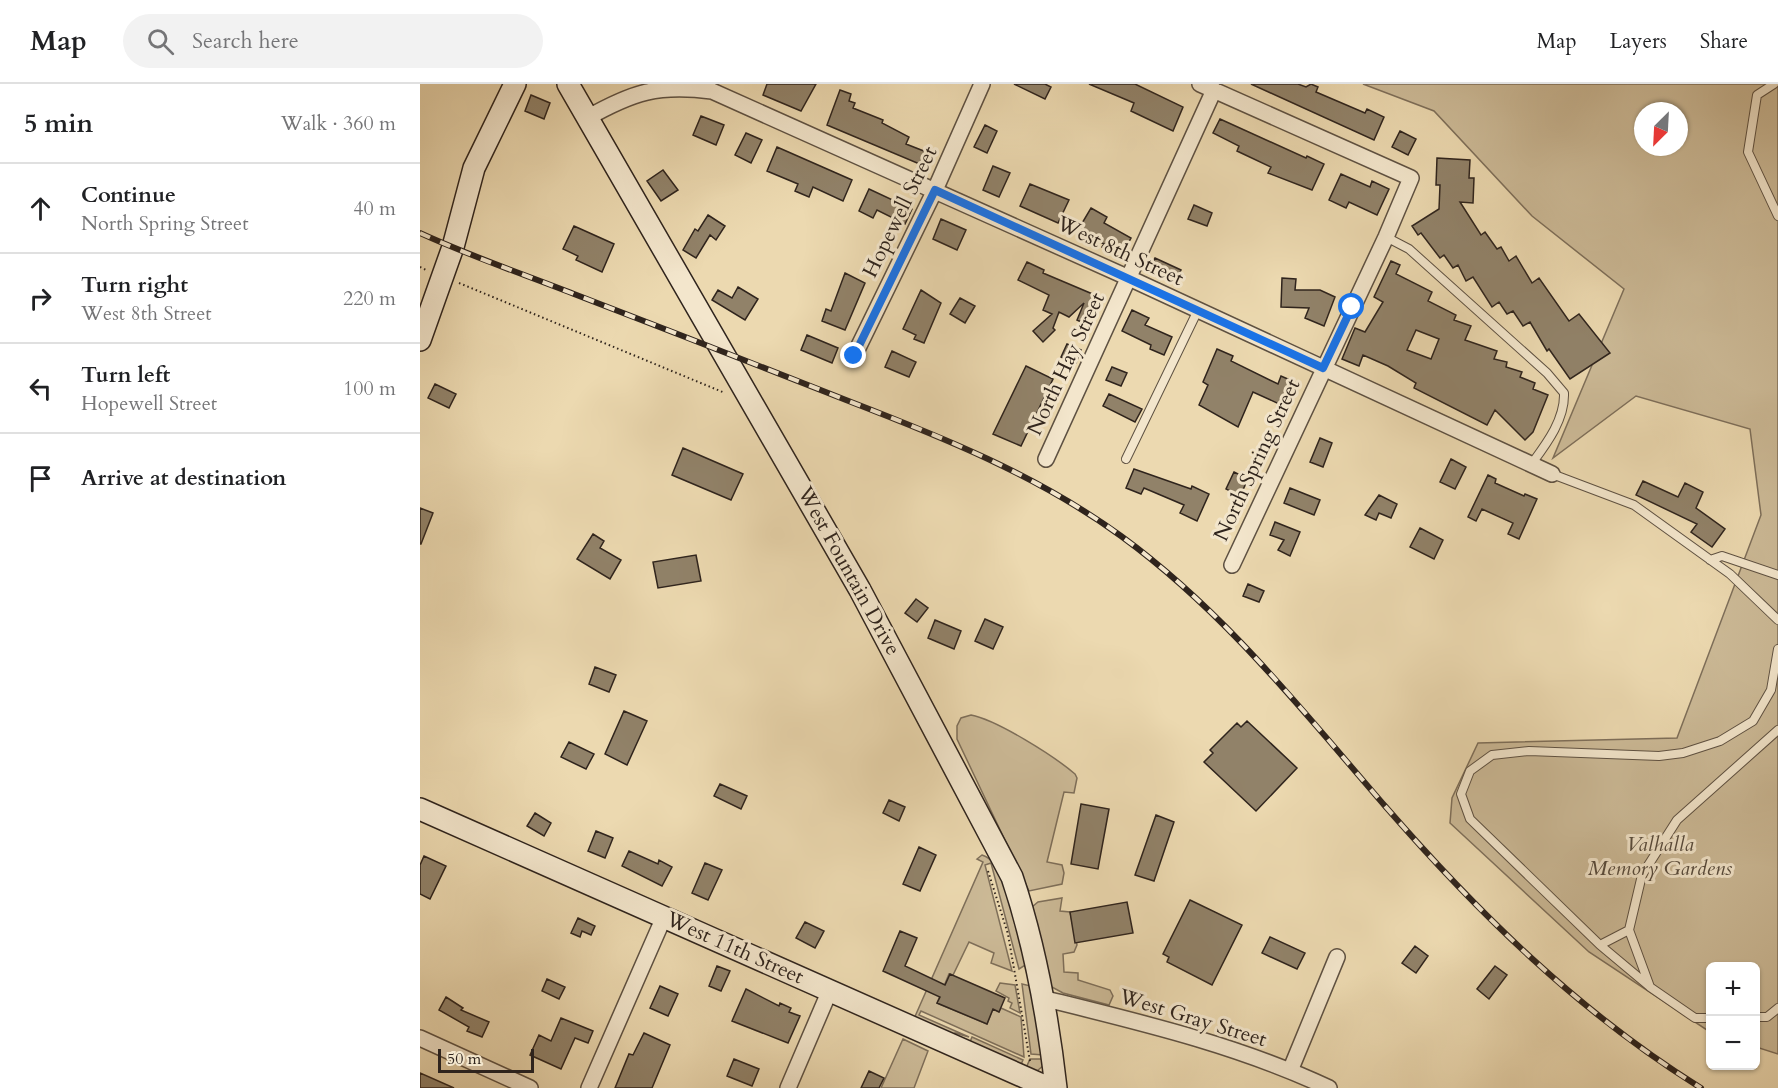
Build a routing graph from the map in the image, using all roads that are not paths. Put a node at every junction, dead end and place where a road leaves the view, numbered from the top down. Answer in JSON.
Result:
{"nodes":[{"id":1,"x":515,"y":84,"type":"edge"},
{"id":2,"x":568,"y":84,"type":"edge"},
{"id":3,"x":665,"y":84,"type":"edge"},
{"id":4,"x":1774,"y":84,"type":"edge"},
{"id":5,"x":978,"y":85,"type":"edge"},
{"id":6,"x":1207,"y":87,"type":"edge"},
{"id":7,"x":587,"y":118,"type":"junction"},
{"id":8,"x":935,"y":190,"type":"junction"},
{"id":9,"x":1778,"y":216,"type":"edge"},
{"id":10,"x":1386,"y":237,"type":"junction"},
{"id":11,"x":1129,"y":278,"type":"junction"},
{"id":12,"x":1198,"y":310,"type":"junction"},
{"id":13,"x":420,"y":340,"type":"edge"},
{"id":14,"x":854,"y":356,"type":"dead end"},
{"id":15,"x":1323,"y":368,"type":"junction"},
{"id":16,"x":1046,"y":459,"type":"dead end"},
{"id":17,"x":1126,"y":459,"type":"dead end"},
{"id":18,"x":1533,"y":462,"type":"junction"},
{"id":19,"x":1552,"y":474,"type":"joint"},
{"id":20,"x":1710,"y":560,"type":"junction"},
{"id":21,"x":1233,"y":565,"type":"dead end"},
{"id":22,"x":1778,"y":575,"type":"edge"},
{"id":23,"x":1778,"y":620,"type":"edge"},
{"id":24,"x":1778,"y":649,"type":"edge"},
{"id":25,"x":1778,"y":730,"type":"edge"},
{"id":26,"x":420,"y":808,"type":"edge"},
{"id":27,"x":664,"y":917,"type":"junction"},
{"id":28,"x":1629,"y":930,"type":"junction"},
{"id":29,"x":1600,"y":945,"type":"junction"},
{"id":30,"x":1337,"y":957,"type":"dead end"},
{"id":31,"x":1650,"y":987,"type":"junction"},
{"id":32,"x":830,"y":990,"type":"junction"},
{"id":33,"x":1042,"y":998,"type":"junction"},
{"id":34,"x":1778,"y":1008,"type":"edge"},
{"id":35,"x":1760,"y":1017,"type":"edge"},
{"id":36,"x":1706,"y":1018,"type":"edge"},
{"id":37,"x":420,"y":1038,"type":"edge"},
{"id":38,"x":1290,"y":1071,"type":"junction"},
{"id":39,"x":530,"y":1088,"type":"edge"},
{"id":40,"x":589,"y":1088,"type":"edge"},
{"id":41,"x":788,"y":1088,"type":"edge"},
{"id":42,"x":1049,"y":1088,"type":"edge"},
{"id":43,"x":1056,"y":1088,"type":"edge"},
{"id":44,"x":1329,"y":1088,"type":"edge"}],
"edges":[{"from":1,"to":13,"type":"street"},
{"from":2,"to":7,"type":"street","name":"West Fountain Drive"},
{"from":3,"to":7,"type":"street","name":"West 8th Street"},
{"from":3,"to":8,"type":"street","name":"West 8th Street"},
{"from":4,"to":9,"type":"lane"},
{"from":5,"to":8,"type":"street","name":"Hopewell Street"},
{"from":6,"to":10,"type":"street","name":"North Spring Street"},
{"from":6,"to":11,"type":"street","name":"North Hay Street"},
{"from":7,"to":33,"type":"street","name":"West Fountain Drive"},
{"from":8,"to":11,"type":"street","name":"West 8th Street"},
{"from":8,"to":14,"type":"street","name":"Hopewell Street"},
{"from":10,"to":15,"type":"street","name":"North Spring Street"},
{"from":10,"to":18,"type":"lane"},
{"from":11,"to":12,"type":"street","name":"West 8th Street"},
{"from":11,"to":16,"type":"street","name":"North Hay Street"},
{"from":12,"to":15,"type":"street","name":"West 8th Street"},
{"from":12,"to":17,"type":"lane"},
{"from":15,"to":18,"type":"street","name":"West 8th Street"},
{"from":15,"to":21,"type":"street","name":"North Spring Street"},
{"from":18,"to":19,"type":"street","name":"West 8th Street"},
{"from":19,"to":20,"type":"lane"},
{"from":20,"to":22,"type":"lane"},
{"from":20,"to":23,"type":"lane"},
{"from":24,"to":29,"type":"lane"},
{"from":25,"to":28,"type":"lane"},
{"from":26,"to":27,"type":"street","name":"West 11th Street"},
{"from":27,"to":32,"type":"street","name":"West 11th Street"},
{"from":27,"to":40,"type":"street"},
{"from":28,"to":29,"type":"lane"},
{"from":28,"to":31,"type":"lane"},
{"from":29,"to":31,"type":"lane"},
{"from":30,"to":38,"type":"street"},
{"from":31,"to":36,"type":"lane"},
{"from":32,"to":41,"type":"street"},
{"from":32,"to":42,"type":"street","name":"West 11th Street"},
{"from":33,"to":38,"type":"street","name":"West Gray Street"},
{"from":33,"to":43,"type":"street","name":"West Fountain Drive"},
{"from":34,"to":35,"type":"lane"},
{"from":37,"to":39,"type":"street"},
{"from":38,"to":44,"type":"street","name":"West Gray Street"}]}
